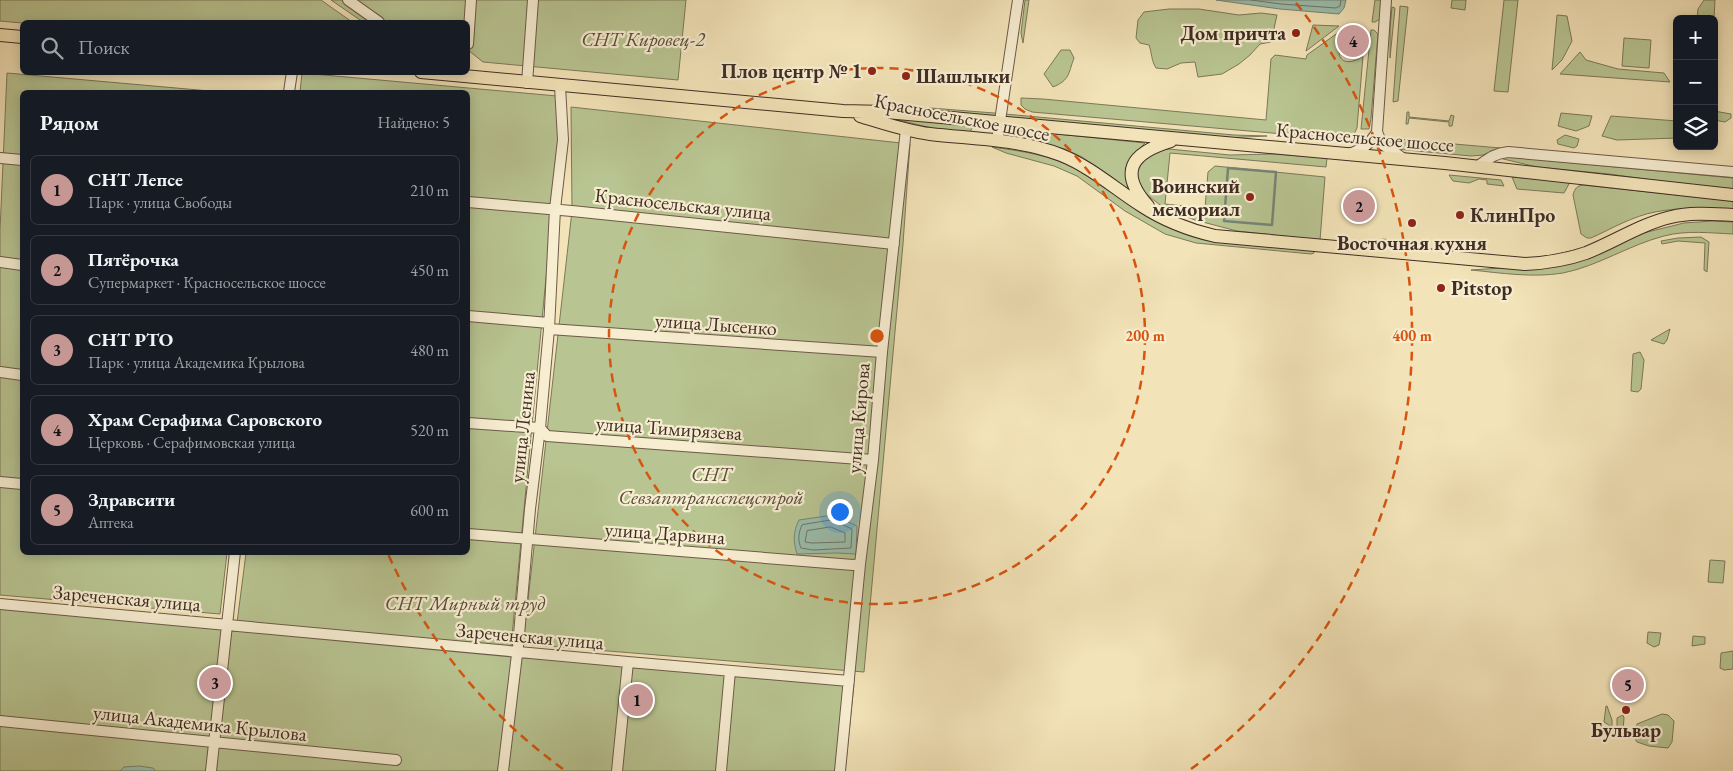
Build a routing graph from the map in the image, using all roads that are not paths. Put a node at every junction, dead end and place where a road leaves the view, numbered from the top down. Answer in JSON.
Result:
{"nodes":[{"id":1,"x":471,"y":0,"type":"edge"},
{"id":2,"x":533,"y":0,"type":"edge"},
{"id":3,"x":1018,"y":0,"type":"edge"},
{"id":4,"x":1386,"y":0,"type":"edge"},
{"id":5,"x":350,"y":1,"type":"edge"},
{"id":6,"x":376,"y":20,"type":"edge"},
{"id":7,"x":470,"y":20,"type":"edge"},
{"id":8,"x":0,"y":35,"type":"edge"},
{"id":9,"x":20,"y":37,"type":"edge"},
{"id":10,"x":292,"y":75,"type":"edge"},
{"id":11,"x":465,"y":75,"type":"edge"},
{"id":12,"x":527,"y":83,"type":"junction"},
{"id":13,"x":560,"y":86,"type":"junction"},
{"id":14,"x":289,"y":90,"type":"edge"},
{"id":15,"x":843,"y":111,"type":"junction"},
{"id":16,"x":1000,"y":122,"type":"junction"},
{"id":17,"x":906,"y":129,"type":"junction"},
{"id":18,"x":1377,"y":132,"type":"junction"},
{"id":19,"x":1178,"y":138,"type":"junction"},
{"id":20,"x":997,"y":141,"type":"junction"},
{"id":21,"x":1348,"y":154,"type":"junction"},
{"id":22,"x":0,"y":158,"type":"edge"},
{"id":23,"x":1404,"y":159,"type":"junction"},
{"id":24,"x":20,"y":160,"type":"edge"},
{"id":25,"x":1478,"y":166,"type":"junction"},
{"id":26,"x":1733,"y":172,"type":"edge"},
{"id":27,"x":1733,"y":195,"type":"edge"},
{"id":28,"x":470,"y":202,"type":"edge"},
{"id":29,"x":555,"y":209,"type":"junction"},
{"id":30,"x":1733,"y":215,"type":"edge"},
{"id":31,"x":1157,"y":216,"type":"junction"},
{"id":32,"x":894,"y":244,"type":"junction"},
{"id":33,"x":0,"y":262,"type":"edge"},
{"id":34,"x":20,"y":265,"type":"edge"},
{"id":35,"x":470,"y":316,"type":"edge"},
{"id":36,"x":549,"y":326,"type":"junction"},
{"id":37,"x":882,"y":352,"type":"junction"},
{"id":38,"x":0,"y":372,"type":"edge"},
{"id":39,"x":20,"y":375,"type":"edge"},
{"id":40,"x":470,"y":423,"type":"edge"},
{"id":41,"x":540,"y":428,"type":"junction"},
{"id":42,"x":872,"y":460,"type":"junction"},
{"id":43,"x":0,"y":482,"type":"edge"},
{"id":44,"x":20,"y":484,"type":"edge"},
{"id":45,"x":470,"y":534,"type":"edge"},
{"id":46,"x":527,"y":540,"type":"junction"},
{"id":47,"x":235,"y":555,"type":"edge"},
{"id":48,"x":860,"y":564,"type":"junction"},
{"id":49,"x":0,"y":604,"type":"edge"},
{"id":50,"x":227,"y":625,"type":"junction"},
{"id":51,"x":517,"y":652,"type":"junction"},
{"id":52,"x":628,"y":662,"type":"junction"},
{"id":53,"x":730,"y":671,"type":"junction"},
{"id":54,"x":849,"y":680,"type":"junction"},
{"id":55,"x":0,"y":720,"type":"edge"},
{"id":56,"x":214,"y":742,"type":"junction"},
{"id":57,"x":396,"y":760,"type":"dead end"},
{"id":58,"x":211,"y":771,"type":"edge"},
{"id":59,"x":503,"y":771,"type":"edge"},
{"id":60,"x":617,"y":771,"type":"edge"},
{"id":61,"x":721,"y":771,"type":"edge"},
{"id":62,"x":840,"y":771,"type":"edge"}],
"edges":[{"from":1,"to":7,"type":"street"},
{"from":2,"to":12,"type":"street"},
{"from":3,"to":16,"type":"street"},
{"from":4,"to":18,"type":"street"},
{"from":5,"to":6,"type":"street"},
{"from":8,"to":9,"type":"main road"},
{"from":10,"to":14,"type":"street"},
{"from":11,"to":12,"type":"main road","name":"Красносельское шоссе"},
{"from":12,"to":13,"type":"main road","name":"Красносельское шоссе"},
{"from":13,"to":15,"type":"main road","name":"Красносельское шоссе"},
{"from":13,"to":29,"type":"street","name":"улица Ленина"},
{"from":15,"to":16,"type":"main road","name":"Красносельское шоссе"},
{"from":15,"to":17,"type":"main road","name":"Красносельское шоссе"},
{"from":16,"to":19,"type":"main road","name":"Красносельское шоссе"},
{"from":16,"to":20,"type":"street"},
{"from":17,"to":20,"type":"main road","name":"Красносельское шоссе"},
{"from":17,"to":32,"type":"street","name":"улица Кирова"},
{"from":18,"to":21,"type":"street"},
{"from":18,"to":23,"type":"street"},
{"from":19,"to":21,"type":"main road","name":"Красносельское шоссе"},
{"from":19,"to":31,"type":"main road"},
{"from":20,"to":31,"type":"main road","name":"Красносельское шоссе"},
{"from":21,"to":23,"type":"main road","name":"Красносельское шоссе"},
{"from":22,"to":24,"type":"street"},
{"from":23,"to":25,"type":"main road","name":"Красносельское шоссе"},
{"from":25,"to":26,"type":"street"},
{"from":25,"to":27,"type":"main road","name":"Красносельское шоссе"},
{"from":28,"to":29,"type":"street","name":"Красносельская улица"},
{"from":29,"to":32,"type":"street","name":"Красносельская улица"},
{"from":29,"to":36,"type":"street","name":"улица Ленина"},
{"from":30,"to":31,"type":"main road","name":"Красносельское шоссе"},
{"from":32,"to":37,"type":"street","name":"улица Кирова"},
{"from":33,"to":34,"type":"street"},
{"from":35,"to":36,"type":"street","name":"улица Лысенко"},
{"from":36,"to":37,"type":"street","name":"улица Лысенко"},
{"from":36,"to":41,"type":"street","name":"улица Ленина"},
{"from":37,"to":42,"type":"street","name":"улица Кирова"},
{"from":38,"to":39,"type":"street"},
{"from":40,"to":41,"type":"street","name":"улица Тимирязева"},
{"from":41,"to":42,"type":"street","name":"улица Тимирязева"},
{"from":41,"to":46,"type":"street","name":"улица Ленина"},
{"from":42,"to":48,"type":"street","name":"улица Кирова"},
{"from":43,"to":44,"type":"street"},
{"from":45,"to":46,"type":"street","name":"улица Дарвина"},
{"from":46,"to":48,"type":"street","name":"улица Дарвина"},
{"from":46,"to":51,"type":"street","name":"улица Ленина"},
{"from":47,"to":50,"type":"street"},
{"from":48,"to":54,"type":"street","name":"улица Кирова"},
{"from":49,"to":50,"type":"street","name":"Зареченская улица"},
{"from":50,"to":51,"type":"street","name":"Зареченская улица"},
{"from":50,"to":56,"type":"street"},
{"from":51,"to":52,"type":"street","name":"Зареченская улица"},
{"from":51,"to":59,"type":"street","name":"улица Ленина"},
{"from":52,"to":53,"type":"street","name":"Зареченская улица"},
{"from":52,"to":60,"type":"street"},
{"from":53,"to":54,"type":"street","name":"Зареченская улица"},
{"from":53,"to":61,"type":"street"},
{"from":54,"to":62,"type":"street","name":"улица Кирова"},
{"from":55,"to":56,"type":"street","name":"улица Академика Крылова"},
{"from":56,"to":57,"type":"street","name":"улица Академика Крылова"},
{"from":56,"to":58,"type":"street"}]}
